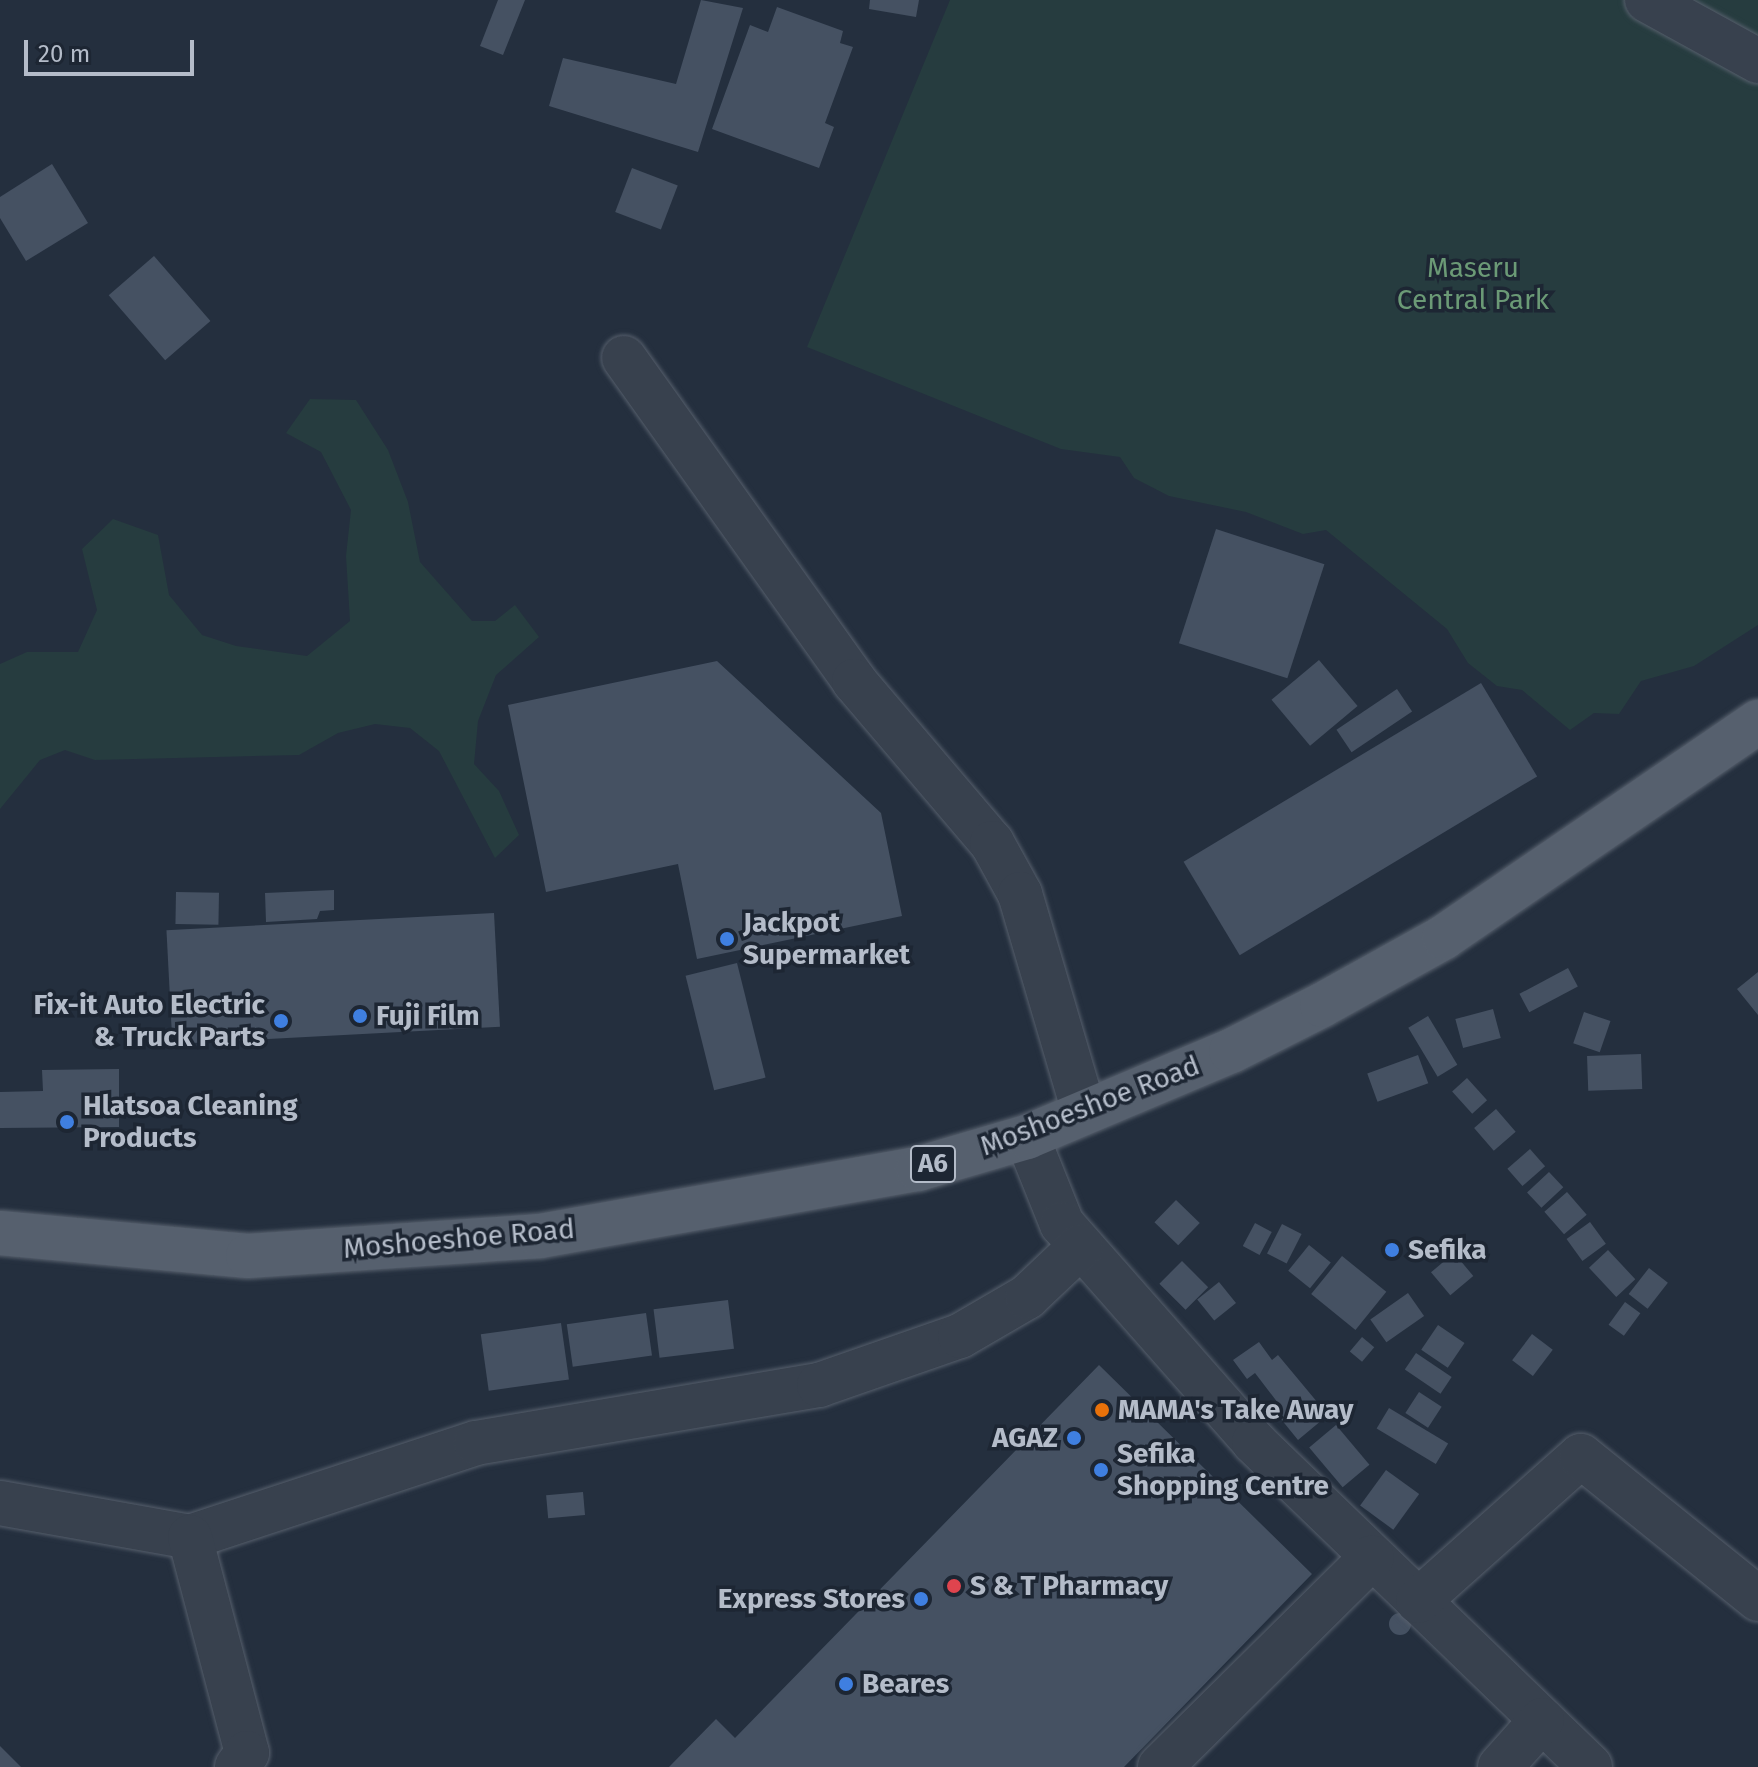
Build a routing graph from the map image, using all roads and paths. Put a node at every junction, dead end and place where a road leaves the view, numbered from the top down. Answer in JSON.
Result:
{"nodes":[{"id":1,"x":1647,"y":0,"type":"edge"},
{"id":2,"x":1758,"y":61,"type":"edge"},
{"id":3,"x":624,"y":358,"type":"dead end"},
{"id":4,"x":1758,"y":722,"type":"edge"},
{"id":5,"x":1084,"y":1112,"type":"junction"},
{"id":6,"x":1027,"y":1137,"type":"junction"},
{"id":7,"x":0,"y":1233,"type":"edge"},
{"id":8,"x":1081,"y":1246,"type":"junction"},
{"id":9,"x":0,"y":1503,"type":"edge"},
{"id":10,"x":190,"y":1537,"type":"junction"},
{"id":11,"x":1372,"y":1557,"type":"junction"},
{"id":12,"x":1758,"y":1599,"type":"edge"},
{"id":13,"x":1418,"y":1601,"type":"junction"},
{"id":14,"x":1542,"y":1720,"type":"junction"},
{"id":15,"x":237,"y":1767,"type":"edge"},
{"id":16,"x":1160,"y":1767,"type":"edge"},
{"id":17,"x":1500,"y":1767,"type":"edge"},
{"id":18,"x":1590,"y":1767,"type":"edge"}],
"edges":[{"from":1,"to":2,"type":"street"},
{"from":3,"to":5,"type":"street"},
{"from":4,"to":5,"type":"main road","name":"Moshoeshoe Road","number":"A6"},
{"from":5,"to":6,"type":"main road","name":"Moshoeshoe Road","number":"A6"},
{"from":6,"to":7,"type":"main road","name":"Moshoeshoe Road","number":"A6"},
{"from":6,"to":8,"type":"street"},
{"from":8,"to":10,"type":"street"},
{"from":8,"to":11,"type":"street"},
{"from":9,"to":10,"type":"street"},
{"from":10,"to":15,"type":"street"},
{"from":11,"to":13,"type":"street"},
{"from":11,"to":16,"type":"street"},
{"from":12,"to":13,"type":"street"},
{"from":13,"to":14,"type":"street"},
{"from":14,"to":17,"type":"street"},
{"from":14,"to":18,"type":"street"}]}
